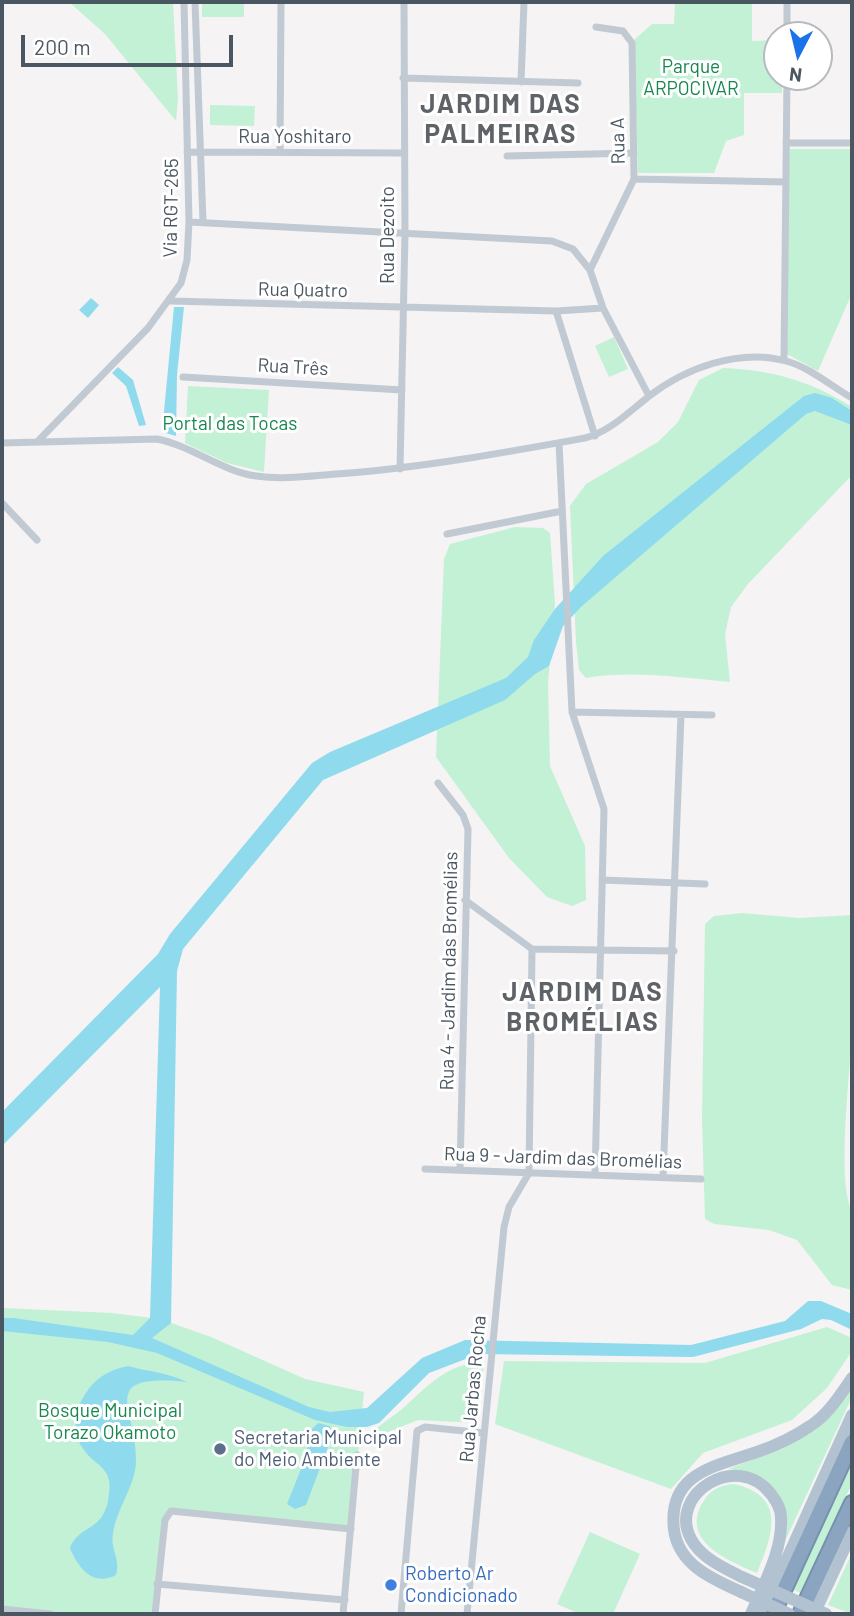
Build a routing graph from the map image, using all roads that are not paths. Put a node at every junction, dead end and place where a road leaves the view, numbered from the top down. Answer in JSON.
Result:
{"nodes":[{"id":1,"x":184,"y":2,"type":"edge"},
{"id":2,"x":195,"y":2,"type":"edge"},
{"id":3,"x":281,"y":2,"type":"edge"},
{"id":4,"x":404,"y":2,"type":"edge"},
{"id":5,"x":524,"y":2,"type":"edge"},
{"id":6,"x":787,"y":2,"type":"edge"},
{"id":7,"x":787,"y":21,"type":"edge"},
{"id":8,"x":596,"y":27,"type":"dead end"},
{"id":9,"x":403,"y":78,"type":"junction"},
{"id":10,"x":521,"y":82,"type":"junction"},
{"id":11,"x":579,"y":83,"type":"dead end"},
{"id":12,"x":787,"y":91,"type":"edge"},
{"id":13,"x":786,"y":143,"type":"junction"},
{"id":14,"x":852,"y":144,"type":"edge"},
{"id":15,"x":187,"y":152,"type":"junction"},
{"id":16,"x":201,"y":152,"type":"junction"},
{"id":17,"x":280,"y":152,"type":"junction"},
{"id":18,"x":403,"y":153,"type":"junction"},
{"id":19,"x":634,"y":153,"type":"junction"},
{"id":20,"x":507,"y":156,"type":"dead end"},
{"id":21,"x":634,"y":179,"type":"junction"},
{"id":22,"x":786,"y":182,"type":"junction"},
{"id":23,"x":189,"y":222,"type":"junction"},
{"id":24,"x":203,"y":222,"type":"junction"},
{"id":25,"x":405,"y":234,"type":"junction"},
{"id":26,"x":590,"y":270,"type":"junction"},
{"id":27,"x":171,"y":301,"type":"junction"},
{"id":28,"x":402,"y":308,"type":"junction"},
{"id":29,"x":603,"y":309,"type":"junction"},
{"id":30,"x":556,"y":311,"type":"junction"},
{"id":31,"x":784,"y":360,"type":"junction"},
{"id":32,"x":183,"y":377,"type":"dead end"},
{"id":33,"x":402,"y":390,"type":"junction"},
{"id":34,"x":649,"y":396,"type":"junction"},
{"id":35,"x":852,"y":398,"type":"edge"},
{"id":36,"x":595,"y":436,"type":"junction"},
{"id":37,"x":38,"y":441,"type":"junction"},
{"id":38,"x":2,"y":443,"type":"edge"},
{"id":39,"x":559,"y":443,"type":"junction"},
{"id":40,"x":400,"y":469,"type":"junction"},
{"id":41,"x":2,"y":503,"type":"edge"},
{"id":42,"x":562,"y":511,"type":"junction"},
{"id":43,"x":447,"y":534,"type":"dead end"},
{"id":44,"x":37,"y":540,"type":"dead end"},
{"id":45,"x":572,"y":712,"type":"junction"},
{"id":46,"x":681,"y":715,"type":"junction"},
{"id":47,"x":712,"y":715,"type":"dead end"},
{"id":48,"x":438,"y":783,"type":"dead end"},
{"id":49,"x":602,"y":880,"type":"junction"},
{"id":50,"x":676,"y":883,"type":"junction"},
{"id":51,"x":705,"y":884,"type":"dead end"},
{"id":52,"x":465,"y":900,"type":"junction"},
{"id":53,"x":532,"y":949,"type":"junction"},
{"id":54,"x":600,"y":950,"type":"junction"},
{"id":55,"x":674,"y":951,"type":"junction"},
{"id":56,"x":425,"y":1169,"type":"dead end"},
{"id":57,"x":460,"y":1170,"type":"junction"},
{"id":58,"x":528,"y":1173,"type":"junction"},
{"id":59,"x":595,"y":1175,"type":"junction"},
{"id":60,"x":663,"y":1177,"type":"junction"},
{"id":61,"x":701,"y":1179,"type":"dead end"},
{"id":62,"x":852,"y":1378,"type":"edge"},
{"id":63,"x":852,"y":1415,"type":"edge"},
{"id":64,"x":484,"y":1433,"type":"junction"},
{"id":65,"x":852,"y":1442,"type":"edge"},
{"id":66,"x":357,"y":1455,"type":"dead end"},
{"id":67,"x":852,"y":1503,"type":"edge"},
{"id":68,"x":351,"y":1529,"type":"junction"},
{"id":69,"x":852,"y":1532,"type":"edge"},
{"id":70,"x":157,"y":1584,"type":"junction"},
{"id":71,"x":345,"y":1600,"type":"junction"},
{"id":72,"x":2,"y":1609,"type":"edge"},
{"id":73,"x":50,"y":1614,"type":"edge"},
{"id":74,"x":155,"y":1614,"type":"edge"},
{"id":75,"x":343,"y":1614,"type":"edge"},
{"id":76,"x":401,"y":1614,"type":"edge"},
{"id":77,"x":467,"y":1614,"type":"edge"},
{"id":78,"x":751,"y":1614,"type":"edge"},
{"id":79,"x":762,"y":1614,"type":"edge"},
{"id":80,"x":773,"y":1614,"type":"edge"},
{"id":81,"x":789,"y":1614,"type":"edge"},
{"id":82,"x":800,"y":1614,"type":"edge"},
{"id":83,"x":814,"y":1614,"type":"edge"},
{"id":84,"x":826,"y":1614,"type":"edge"}],
"edges":[{"from":1,"to":15,"type":"street","name":"Via RGT-265"},
{"from":2,"to":16,"type":"street"},
{"from":3,"to":17,"type":"street"},
{"from":4,"to":9,"type":"street","name":"Rua Dezoito"},
{"from":5,"to":10,"type":"street"},
{"from":6,"to":7,"type":"street"},
{"from":8,"to":19,"type":"street","name":"Rua A"},
{"from":9,"to":10,"type":"street"},
{"from":9,"to":18,"type":"street","name":"Rua Dezoito"},
{"from":10,"to":11,"type":"street"},
{"from":12,"to":13,"type":"street"},
{"from":13,"to":14,"type":"street"},
{"from":13,"to":22,"type":"street"},
{"from":15,"to":16,"type":"street","name":"Rua Yoshitaro"},
{"from":15,"to":23,"type":"street","name":"Via RGT-265"},
{"from":16,"to":17,"type":"street","name":"Rua Yoshitaro"},
{"from":16,"to":24,"type":"street"},
{"from":17,"to":18,"type":"street","name":"Rua Yoshitaro"},
{"from":18,"to":25,"type":"street","name":"Rua Dezoito"},
{"from":19,"to":20,"type":"street"},
{"from":19,"to":21,"type":"street","name":"Rua A"},
{"from":21,"to":22,"type":"street"},
{"from":21,"to":26,"type":"street","name":"Rua A"},
{"from":22,"to":31,"type":"street"},
{"from":23,"to":24,"type":"street"},
{"from":23,"to":27,"type":"street","name":"Via RGT-265"},
{"from":24,"to":25,"type":"street"},
{"from":25,"to":26,"type":"street"},
{"from":25,"to":28,"type":"street","name":"Rua Dezoito"},
{"from":26,"to":29,"type":"street"},
{"from":27,"to":28,"type":"street","name":"Rua Quatro"},
{"from":27,"to":37,"type":"street","name":"Via RGT-265"},
{"from":28,"to":30,"type":"street","name":"Rua Quatro"},
{"from":28,"to":33,"type":"street","name":"Rua Dezoito"},
{"from":29,"to":30,"type":"street","name":"Rua Quatro"},
{"from":29,"to":34,"type":"street"},
{"from":30,"to":36,"type":"street"},
{"from":31,"to":34,"type":"street"},
{"from":31,"to":35,"type":"street"},
{"from":32,"to":33,"type":"street","name":"Rua Três"},
{"from":33,"to":40,"type":"street","name":"Rua Dezoito"},
{"from":34,"to":36,"type":"street"},
{"from":36,"to":39,"type":"street"},
{"from":37,"to":38,"type":"street"},
{"from":37,"to":40,"type":"street"},
{"from":39,"to":40,"type":"street"},
{"from":39,"to":42,"type":"street"},
{"from":41,"to":44,"type":"street"},
{"from":42,"to":43,"type":"street"},
{"from":42,"to":45,"type":"street"},
{"from":45,"to":46,"type":"street"},
{"from":45,"to":49,"type":"street"},
{"from":46,"to":47,"type":"street"},
{"from":46,"to":50,"type":"street"},
{"from":48,"to":52,"type":"street","name":"Rua 4 - Jardim das Bromélias"},
{"from":49,"to":50,"type":"street"},
{"from":49,"to":54,"type":"street"},
{"from":50,"to":51,"type":"street"},
{"from":50,"to":55,"type":"street"},
{"from":52,"to":53,"type":"street"},
{"from":52,"to":57,"type":"street","name":"Rua 4 - Jardim das Bromélias"},
{"from":53,"to":54,"type":"street"},
{"from":53,"to":58,"type":"street"},
{"from":54,"to":55,"type":"street"},
{"from":54,"to":59,"type":"street"},
{"from":55,"to":60,"type":"street"},
{"from":56,"to":57,"type":"street","name":"Rua 9 - Jardim das Bromélias"},
{"from":57,"to":58,"type":"street","name":"Rua 9 - Jardim das Bromélias"},
{"from":58,"to":59,"type":"street","name":"Rua 9 - Jardim das Bromélias"},
{"from":58,"to":64,"type":"street","name":"Rua Jarbas Rocha"},
{"from":59,"to":60,"type":"street","name":"Rua 9 - Jardim das Bromélias"},
{"from":60,"to":61,"type":"street","name":"Rua 9 - Jardim das Bromélias"},
{"from":62,"to":81,"type":"main road","bridge":true},
{"from":63,"to":79,"type":"main road"},
{"from":64,"to":76,"type":"street"},
{"from":64,"to":77,"type":"street","name":"Rua Jarbas Rocha"},
{"from":65,"to":80,"type":"highway"},
{"from":66,"to":68,"type":"street"},
{"from":67,"to":82,"type":"highway"},
{"from":68,"to":70,"type":"street"},
{"from":68,"to":71,"type":"street"},
{"from":69,"to":83,"type":"main road"},
{"from":70,"to":71,"type":"street"},
{"from":70,"to":74,"type":"street"},
{"from":71,"to":75,"type":"street"},
{"from":72,"to":73,"type":"street"},
{"from":78,"to":84,"type":"main road","bridge":true}]}
